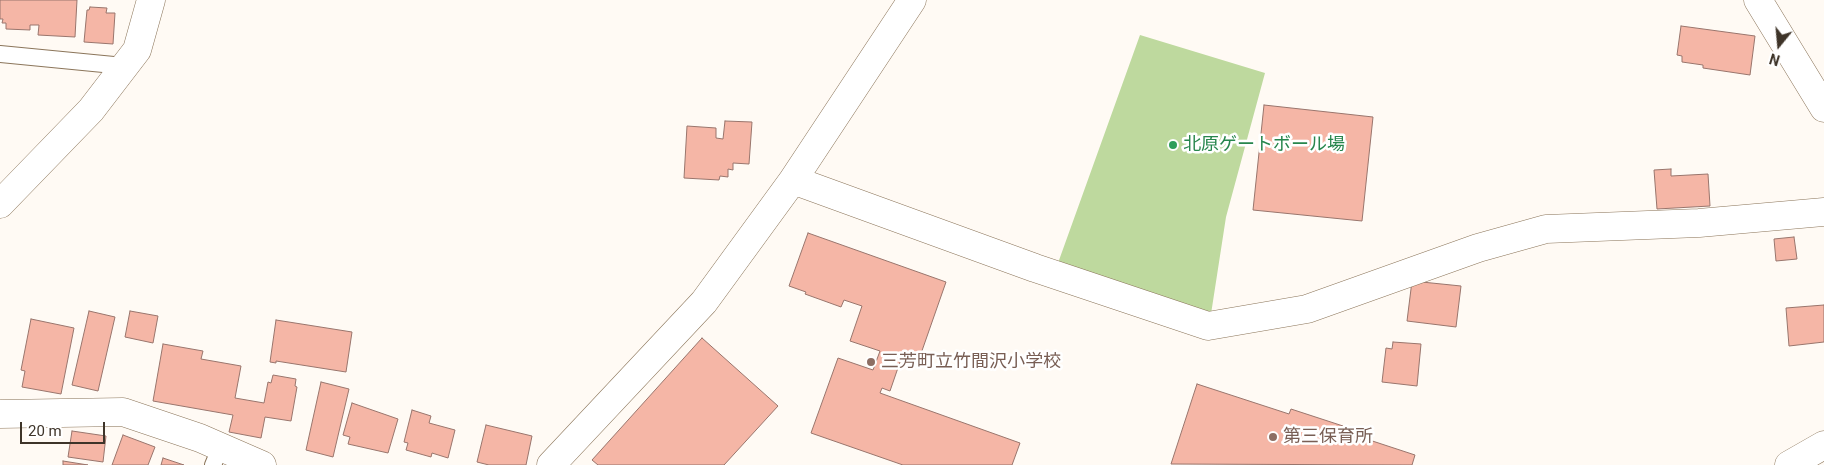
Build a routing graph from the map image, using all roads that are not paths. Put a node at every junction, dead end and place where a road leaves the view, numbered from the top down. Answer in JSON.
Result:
{"nodes":[{"id":1,"x":152,"y":0,"type":"edge"},
{"id":2,"x":912,"y":0,"type":"edge"},
{"id":3,"x":1758,"y":0,"type":"edge"},
{"id":4,"x":0,"y":54,"type":"edge"},
{"id":5,"x":124,"y":66,"type":"junction"},
{"id":6,"x":1824,"y":108,"type":"edge"},
{"id":7,"x":793,"y":180,"type":"junction"},
{"id":8,"x":0,"y":204,"type":"edge"},
{"id":9,"x":1824,"y":212,"type":"edge"},
{"id":10,"x":0,"y":414,"type":"edge"},
{"id":11,"x":1824,"y":445,"type":"edge"},
{"id":12,"x":217,"y":455,"type":"edge"},
{"id":13,"x":262,"y":465,"type":"edge"},
{"id":14,"x":551,"y":465,"type":"edge"},
{"id":15,"x":1789,"y":465,"type":"edge"}],
"edges":[{"from":1,"to":5,"type":"street"},
{"from":2,"to":7,"type":"street"},
{"from":3,"to":6,"type":"street"},
{"from":4,"to":5,"type":"lane"},
{"from":5,"to":8,"type":"street"},
{"from":7,"to":9,"type":"street"},
{"from":7,"to":14,"type":"street"},
{"from":10,"to":12,"type":"street"},
{"from":11,"to":15,"type":"street"},
{"from":12,"to":13,"type":"street"}]}
